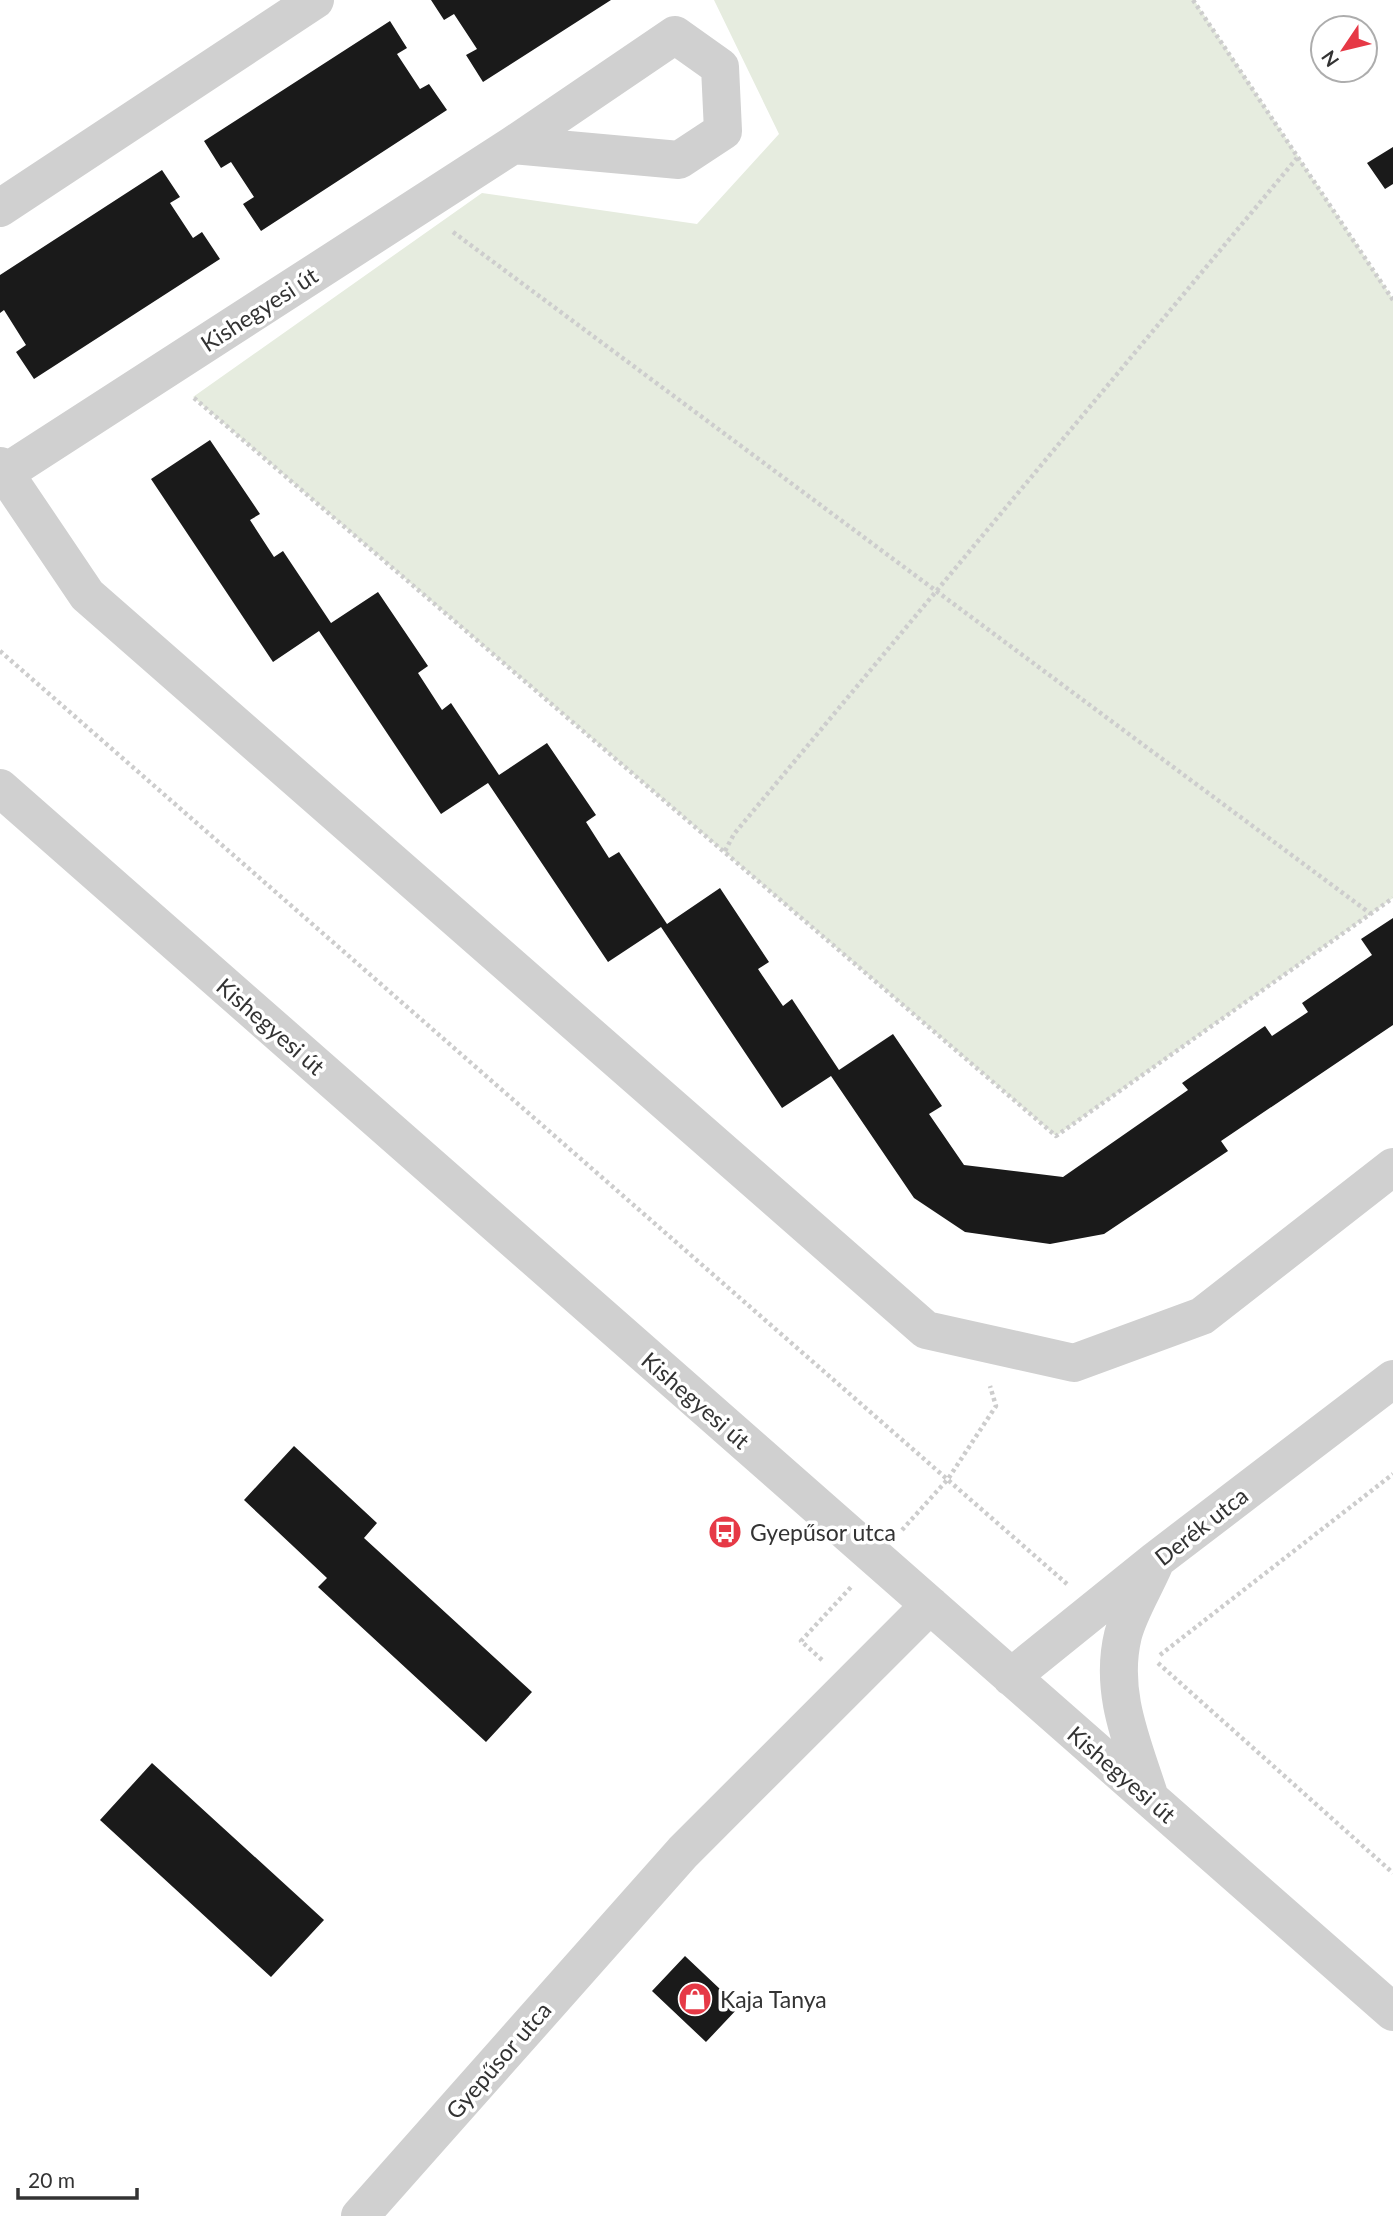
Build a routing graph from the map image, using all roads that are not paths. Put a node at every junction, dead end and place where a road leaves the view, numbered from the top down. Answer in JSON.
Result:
{"nodes":[{"id":1,"x":315,"y":0,"type":"edge"},
{"id":2,"x":513,"y":145,"type":"junction"},
{"id":3,"x":0,"y":208,"type":"edge"},
{"id":4,"x":3,"y":469,"type":"edge"},
{"id":5,"x":0,"y":788,"type":"edge"},
{"id":6,"x":1393,"y":1167,"type":"edge"},
{"id":7,"x":1393,"y":1379,"type":"edge"},
{"id":8,"x":1156,"y":1560,"type":"junction"},
{"id":9,"x":930,"y":1605,"type":"junction"},
{"id":10,"x":1011,"y":1677,"type":"junction"},
{"id":11,"x":1151,"y":1799,"type":"junction"},
{"id":12,"x":1393,"y":2012,"type":"edge"},
{"id":13,"x":360,"y":2216,"type":"edge"}],
"edges":[{"from":1,"to":3,"type":"street"},
{"from":2,"to":2,"type":"street","name":"Kishegyesi út"},
{"from":2,"to":4,"type":"street","name":"Kishegyesi út"},
{"from":4,"to":6,"type":"street","name":"Kishegyesi út"},
{"from":5,"to":9,"type":"street","name":"Kishegyesi út"},
{"from":7,"to":8,"type":"street","name":"Derék utca"},
{"from":8,"to":10,"type":"street","name":"Derék utca"},
{"from":8,"to":11,"type":"street"},
{"from":9,"to":10,"type":"street","name":"Kishegyesi út"},
{"from":9,"to":13,"type":"street","name":"Gyepűsor utca"},
{"from":10,"to":11,"type":"street","name":"Kishegyesi út"},
{"from":11,"to":12,"type":"street","name":"Kishegyesi út"}]}
